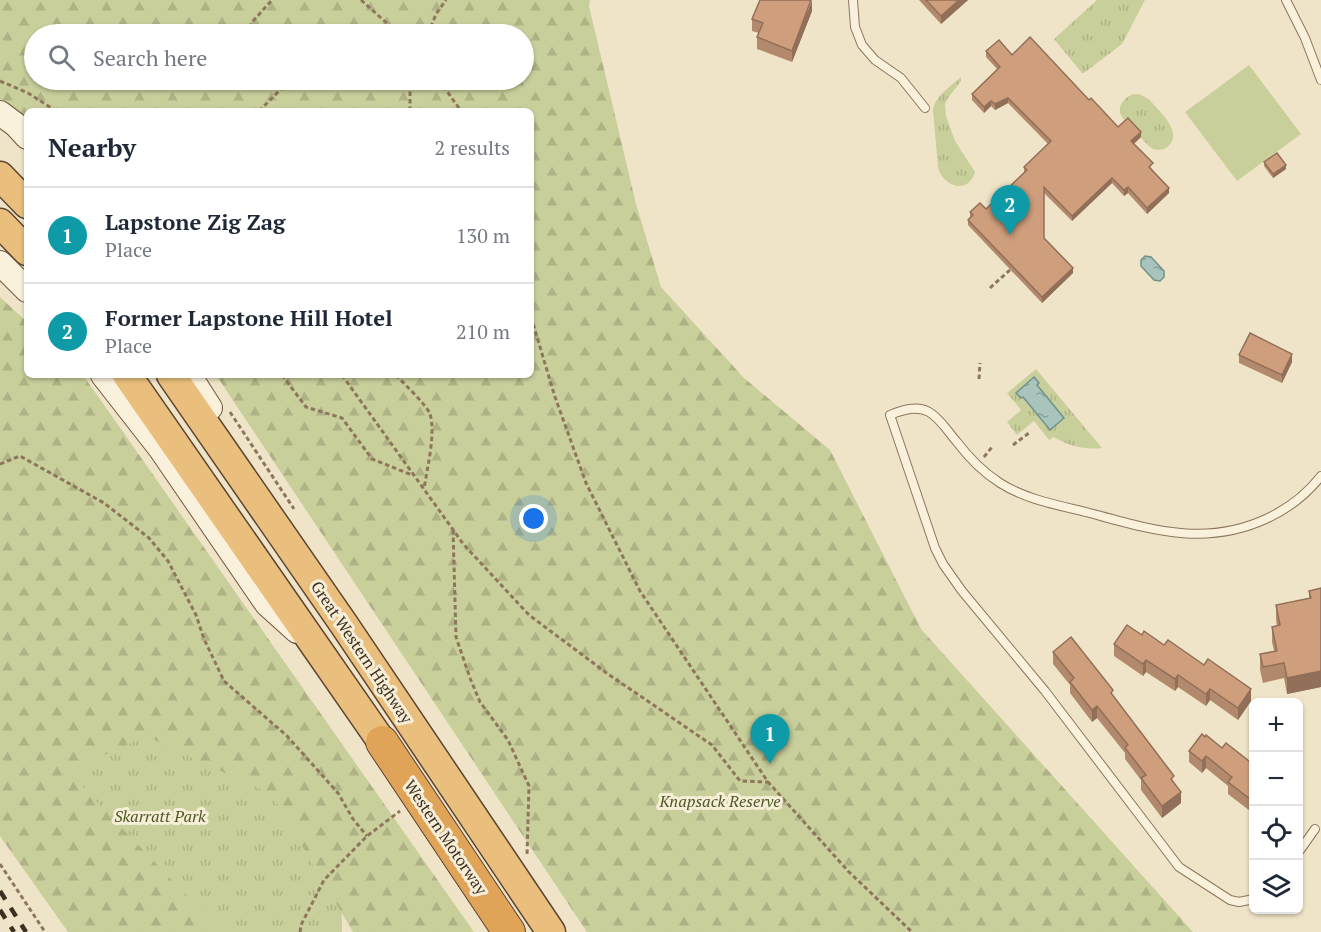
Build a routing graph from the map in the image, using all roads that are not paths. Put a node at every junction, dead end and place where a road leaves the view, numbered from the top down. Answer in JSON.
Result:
{"nodes":[{"id":1,"x":853,"y":0,"type":"edge"},
{"id":2,"x":1286,"y":0,"type":"edge"},
{"id":3,"x":1321,"y":80,"type":"edge"},
{"id":4,"x":925,"y":108,"type":"dead end"},
{"id":5,"x":0,"y":113,"type":"edge"},
{"id":6,"x":24,"y":134,"type":"edge"},
{"id":7,"x":0,"y":177,"type":"edge"},
{"id":8,"x":24,"y":201,"type":"edge"},
{"id":9,"x":0,"y":223,"type":"edge"},
{"id":10,"x":24,"y":248,"type":"edge"},
{"id":11,"x":0,"y":263,"type":"edge"},
{"id":12,"x":24,"y":287,"type":"edge"},
{"id":13,"x":105,"y":378,"type":"edge"},
{"id":14,"x":129,"y":378,"type":"edge"},
{"id":15,"x":173,"y":378,"type":"edge"},
{"id":16,"x":191,"y":378,"type":"edge"},
{"id":17,"x":1321,"y":476,"type":"edge"},
{"id":18,"x":343,"y":623,"type":"junction"},
{"id":19,"x":315,"y":645,"type":"junction"},
{"id":20,"x":382,"y":742,"type":"joint"},
{"id":21,"x":1315,"y":828,"type":"dead end"},
{"id":22,"x":1303,"y":847,"type":"edge"},
{"id":23,"x":1249,"y":899,"type":"edge"},
{"id":24,"x":509,"y":932,"type":"edge"},
{"id":25,"x":550,"y":932,"type":"edge"}],
"edges":[{"from":1,"to":4,"type":"lane"},
{"from":2,"to":3,"type":"lane"},
{"from":5,"to":6,"type":"main road"},
{"from":7,"to":8,"type":"highway"},
{"from":9,"to":10,"type":"highway"},
{"from":11,"to":12,"type":"main road"},
{"from":13,"to":19,"type":"main road"},
{"from":14,"to":19,"type":"highway","name":"Great Western Highway"},
{"from":15,"to":18,"type":"highway","name":"Great Western Highway"},
{"from":16,"to":18,"type":"main road"},
{"from":17,"to":23,"type":"lane"},
{"from":18,"to":25,"type":"highway","name":"Great Western Highway"},
{"from":19,"to":20,"type":"highway","name":"Great Western Highway"},
{"from":20,"to":24,"type":"highway","name":"Western Motorway"},
{"from":21,"to":22,"type":"lane"}]}
